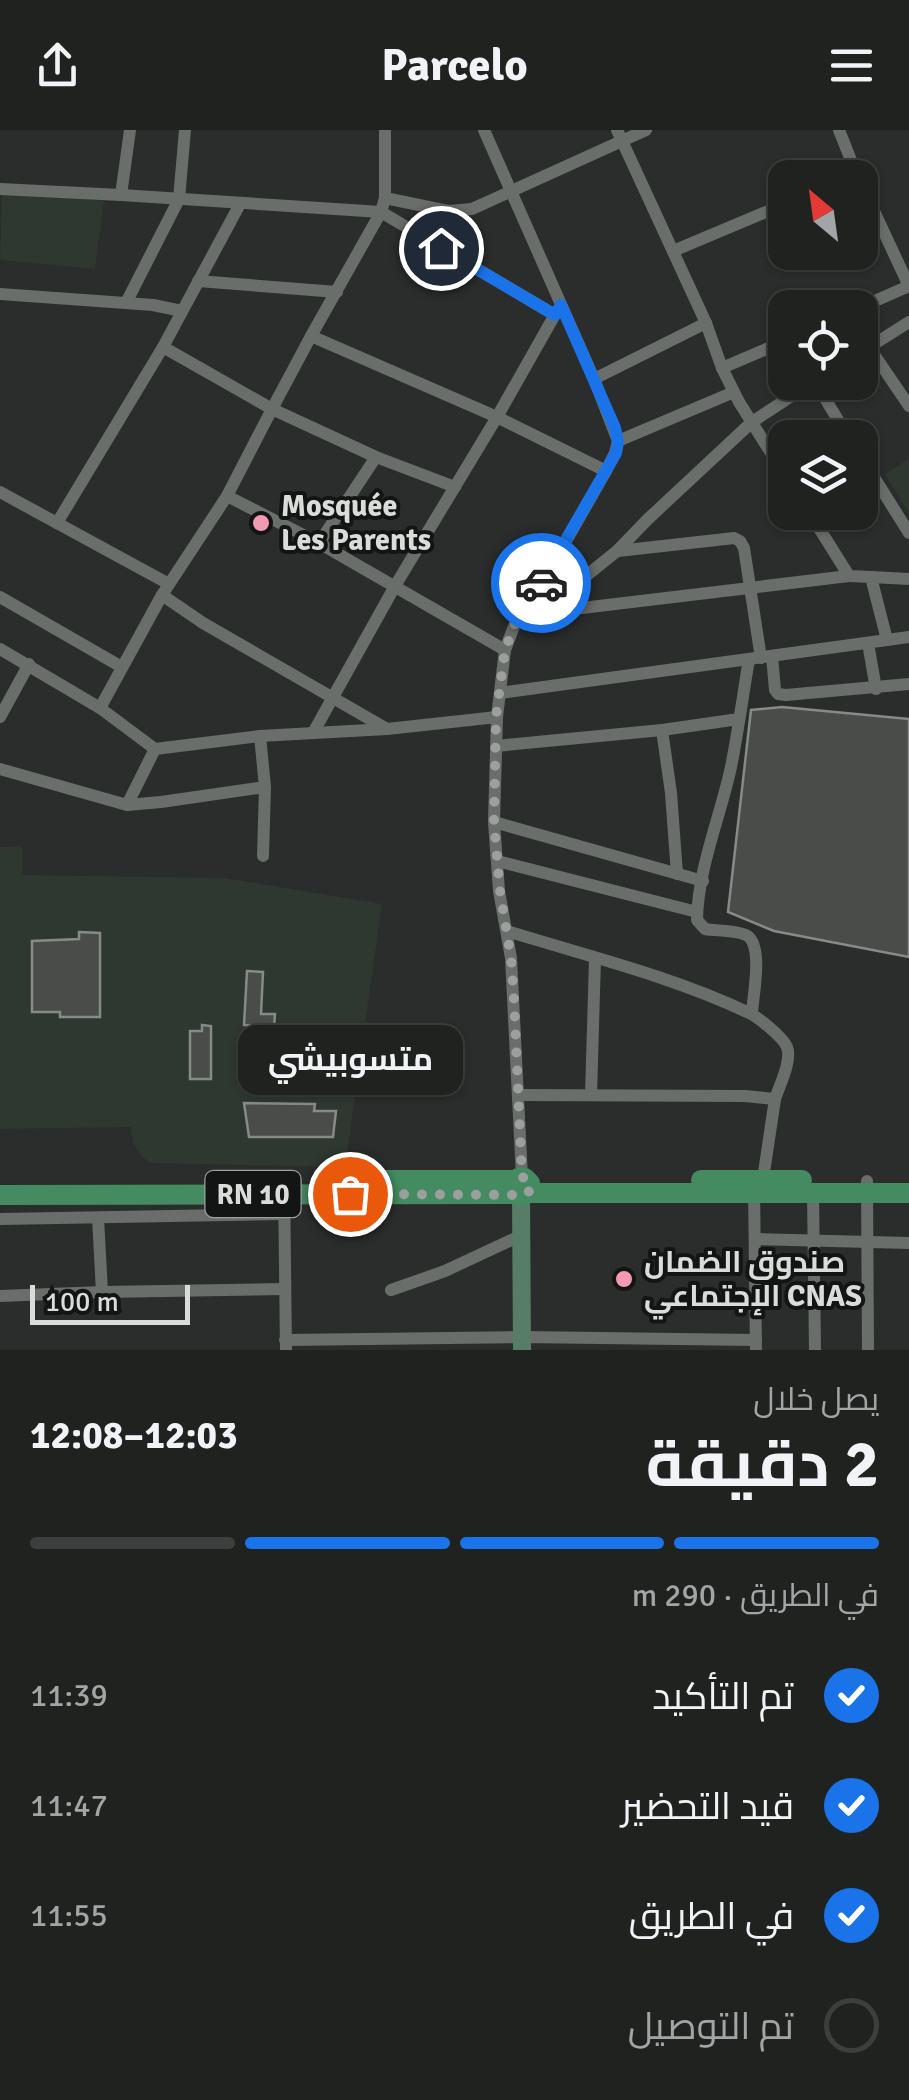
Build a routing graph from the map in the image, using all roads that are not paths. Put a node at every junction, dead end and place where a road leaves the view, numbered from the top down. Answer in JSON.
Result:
{"nodes":[{"id":1,"x":130,"y":130,"type":"edge"},
{"id":2,"x":185,"y":130,"type":"edge"},
{"id":3,"x":385,"y":130,"type":"edge"},
{"id":4,"x":484,"y":130,"type":"edge"},
{"id":5,"x":646,"y":130,"type":"edge"},
{"id":6,"x":839,"y":130,"type":"edge"},
{"id":7,"x":620,"y":136,"type":"edge"},
{"id":8,"x":850,"y":160,"type":"edge"},
{"id":9,"x":0,"y":189,"type":"edge"},
{"id":10,"x":511,"y":192,"type":"junction"},
{"id":11,"x":121,"y":195,"type":"junction"},
{"id":12,"x":179,"y":199,"type":"junction"},
{"id":13,"x":240,"y":204,"type":"junction"},
{"id":14,"x":383,"y":205,"type":"junction"},
{"id":15,"x":768,"y":211,"type":"edge"},
{"id":16,"x":878,"y":223,"type":"edge"},
{"id":17,"x":673,"y":250,"type":"junction"},
{"id":18,"x":198,"y":281,"type":"junction"},
{"id":19,"x":909,"y":286,"type":"edge"},
{"id":20,"x":337,"y":292,"type":"junction"},
{"id":21,"x":0,"y":294,"type":"edge"},
{"id":22,"x":878,"y":300,"type":"edge"},
{"id":23,"x":126,"y":303,"type":"junction"},
{"id":24,"x":558,"y":310,"type":"junction"},
{"id":25,"x":182,"y":311,"type":"junction"},
{"id":26,"x":909,"y":322,"type":"edge"},
{"id":27,"x":706,"y":323,"type":"junction"},
{"id":28,"x":311,"y":336,"type":"junction"},
{"id":29,"x":878,"y":341,"type":"edge"},
{"id":30,"x":163,"y":347,"type":"junction"},
{"id":31,"x":768,"y":348,"type":"edge"},
{"id":32,"x":878,"y":367,"type":"edge"},
{"id":33,"x":722,"y":368,"type":"junction"},
{"id":34,"x":594,"y":379,"type":"junction"},
{"id":35,"x":734,"y":392,"type":"junction"},
{"id":36,"x":786,"y":400,"type":"edge"},
{"id":37,"x":909,"y":406,"type":"edge"},
{"id":38,"x":272,"y":409,"type":"junction"},
{"id":39,"x":496,"y":417,"type":"junction"},
{"id":40,"x":752,"y":422,"type":"junction"},
{"id":41,"x":618,"y":442,"type":"junction"},
{"id":42,"x":768,"y":448,"type":"edge"},
{"id":43,"x":376,"y":456,"type":"junction"},
{"id":44,"x":606,"y":471,"type":"junction"},
{"id":45,"x":878,"y":483,"type":"edge"},
{"id":46,"x":455,"y":487,"type":"junction"},
{"id":47,"x":0,"y":492,"type":"edge"},
{"id":48,"x":227,"y":496,"type":"junction"},
{"id":49,"x":57,"y":523,"type":"junction"},
{"id":50,"x":820,"y":530,"type":"edge"},
{"id":51,"x":909,"y":533,"type":"edge"},
{"id":52,"x":319,"y":543,"type":"junction"},
{"id":53,"x":617,"y":551,"type":"junction"},
{"id":54,"x":849,"y":576,"type":"junction"},
{"id":55,"x":871,"y":577,"type":"junction"},
{"id":56,"x":909,"y":579,"type":"edge"},
{"id":57,"x":395,"y":586,"type":"junction"},
{"id":58,"x":750,"y":587,"type":"junction"},
{"id":59,"x":166,"y":590,"type":"junction"},
{"id":60,"x":0,"y":597,"type":"edge"},
{"id":61,"x":540,"y":613,"type":"junction"},
{"id":62,"x":516,"y":621,"type":"junction"},
{"id":63,"x":909,"y":637,"type":"edge"},
{"id":64,"x":887,"y":640,"type":"junction"},
{"id":65,"x":868,"y":643,"type":"junction"},
{"id":66,"x":0,"y":649,"type":"edge"},
{"id":67,"x":505,"y":650,"type":"junction"},
{"id":68,"x":760,"y":658,"type":"junction"},
{"id":69,"x":29,"y":664,"type":"junction"},
{"id":70,"x":120,"y":666,"type":"junction"},
{"id":71,"x":909,"y":684,"type":"edge"},
{"id":72,"x":876,"y":688,"type":"junction"},
{"id":73,"x":500,"y":693,"type":"junction"},
{"id":74,"x":334,"y":696,"type":"junction"},
{"id":75,"x":100,"y":708,"type":"junction"},
{"id":76,"x":0,"y":717,"type":"edge"},
{"id":77,"x":496,"y":717,"type":"junction"},
{"id":78,"x":738,"y":719,"type":"junction"},
{"id":79,"x":387,"y":728,"type":"junction"},
{"id":80,"x":662,"y":730,"type":"junction"},
{"id":81,"x":313,"y":733,"type":"junction"},
{"id":82,"x":260,"y":736,"type":"junction"},
{"id":83,"x":496,"y":746,"type":"junction"},
{"id":84,"x":155,"y":748,"type":"junction"},
{"id":85,"x":0,"y":769,"type":"edge"},
{"id":86,"x":265,"y":787,"type":"junction"},
{"id":87,"x":128,"y":805,"type":"junction"},
{"id":88,"x":494,"y":822,"type":"junction"},
{"id":89,"x":263,"y":856,"type":"dead end"},
{"id":90,"x":497,"y":861,"type":"junction"},
{"id":91,"x":677,"y":874,"type":"junction"},
{"id":92,"x":703,"y":881,"type":"junction"},
{"id":93,"x":698,"y":912,"type":"junction"},
{"id":94,"x":506,"y":931,"type":"junction"},
{"id":95,"x":595,"y":959,"type":"junction"},
{"id":96,"x":752,"y":1014,"type":"junction"},
{"id":97,"x":591,"y":1094,"type":"junction"},
{"id":98,"x":518,"y":1095,"type":"junction"},
{"id":99,"x":776,"y":1098,"type":"junction"},
{"id":100,"x":909,"y":1181,"type":"edge"},
{"id":101,"x":0,"y":1183,"type":"edge"},
{"id":102,"x":757,"y":1184,"type":"junction"},
{"id":103,"x":522,"y":1186,"type":"junction"},
{"id":104,"x":867,"y":1187,"type":"junction"},
{"id":105,"x":813,"y":1193,"type":"junction"},
{"id":106,"x":909,"y":1193,"type":"edge"},
{"id":107,"x":0,"y":1194,"type":"edge"},
{"id":108,"x":284,"y":1196,"type":"junction"},
{"id":109,"x":98,"y":1218,"type":"junction"},
{"id":110,"x":0,"y":1219,"type":"edge"},
{"id":111,"x":520,"y":1236,"type":"junction"},
{"id":112,"x":755,"y":1239,"type":"junction"},
{"id":113,"x":814,"y":1240,"type":"junction"},
{"id":114,"x":866,"y":1242,"type":"junction"},
{"id":115,"x":909,"y":1243,"type":"edge"},
{"id":116,"x":284,"y":1289,"type":"junction"},
{"id":117,"x":391,"y":1290,"type":"dead end"},
{"id":118,"x":102,"y":1292,"type":"junction"},
{"id":119,"x":0,"y":1296,"type":"edge"},
{"id":120,"x":329,"y":1344,"type":"edge"},
{"id":121,"x":440,"y":1344,"type":"edge"},
{"id":122,"x":522,"y":1344,"type":"edge"},
{"id":123,"x":285,"y":1345,"type":"edge"},
{"id":124,"x":756,"y":1345,"type":"edge"},
{"id":125,"x":815,"y":1350,"type":"edge"},
{"id":126,"x":868,"y":1350,"type":"edge"}],
"edges":[{"from":1,"to":11,"type":"street"},
{"from":2,"to":12,"type":"street"},
{"from":3,"to":14,"type":"street"},
{"from":4,"to":10,"type":"street"},
{"from":5,"to":7,"type":"street"},
{"from":6,"to":8,"type":"street"},
{"from":7,"to":10,"type":"street"},
{"from":7,"to":17,"type":"street"},
{"from":9,"to":11,"type":"street"},
{"from":10,"to":14,"type":"street"},
{"from":10,"to":24,"type":"street"},
{"from":11,"to":12,"type":"street"},
{"from":12,"to":13,"type":"street"},
{"from":12,"to":23,"type":"street"},
{"from":13,"to":14,"type":"street"},
{"from":13,"to":18,"type":"street"},
{"from":14,"to":20,"type":"street"},
{"from":14,"to":24,"type":"street"},
{"from":15,"to":17,"type":"street"},
{"from":16,"to":19,"type":"street"},
{"from":17,"to":27,"type":"street"},
{"from":18,"to":20,"type":"street"},
{"from":18,"to":25,"type":"street"},
{"from":19,"to":22,"type":"street"},
{"from":20,"to":28,"type":"street"},
{"from":21,"to":23,"type":"street"},
{"from":23,"to":25,"type":"street"},
{"from":24,"to":34,"type":"street"},
{"from":24,"to":39,"type":"street"},
{"from":25,"to":30,"type":"street"},
{"from":26,"to":29,"type":"street"},
{"from":27,"to":33,"type":"street"},
{"from":27,"to":34,"type":"street"},
{"from":28,"to":38,"type":"street"},
{"from":28,"to":39,"type":"street"},
{"from":30,"to":38,"type":"street"},
{"from":30,"to":49,"type":"street"},
{"from":31,"to":33,"type":"street"},
{"from":32,"to":37,"type":"street"},
{"from":33,"to":35,"type":"street"},
{"from":34,"to":41,"type":"street"},
{"from":35,"to":40,"type":"street"},
{"from":35,"to":41,"type":"street"},
{"from":36,"to":40,"type":"street"},
{"from":38,"to":43,"type":"street"},
{"from":38,"to":48,"type":"street"},
{"from":39,"to":44,"type":"street"},
{"from":39,"to":46,"type":"street"},
{"from":40,"to":42,"type":"street"},
{"from":40,"to":53,"type":"street"},
{"from":41,"to":44,"type":"street"},
{"from":43,"to":46,"type":"street"},
{"from":43,"to":52,"type":"street"},
{"from":44,"to":62,"type":"street"},
{"from":45,"to":51,"type":"street"},
{"from":46,"to":57,"type":"street"},
{"from":47,"to":49,"type":"street"},
{"from":48,"to":52,"type":"street"},
{"from":48,"to":59,"type":"street"},
{"from":49,"to":59,"type":"street"},
{"from":50,"to":54,"type":"street"},
{"from":52,"to":57,"type":"street"},
{"from":53,"to":58,"type":"street"},
{"from":53,"to":61,"type":"street"},
{"from":54,"to":55,"type":"street"},
{"from":54,"to":58,"type":"street"},
{"from":55,"to":56,"type":"street"},
{"from":55,"to":64,"type":"street"},
{"from":57,"to":67,"type":"street"},
{"from":57,"to":74,"type":"street"},
{"from":58,"to":61,"type":"street"},
{"from":58,"to":68,"type":"street"},
{"from":59,"to":70,"type":"street"},
{"from":59,"to":74,"type":"street"},
{"from":60,"to":70,"type":"street"},
{"from":61,"to":62,"type":"street"},
{"from":62,"to":67,"type":"street"},
{"from":63,"to":64,"type":"street"},
{"from":64,"to":65,"type":"street"},
{"from":65,"to":68,"type":"street"},
{"from":65,"to":72,"type":"street"},
{"from":66,"to":69,"type":"street"},
{"from":67,"to":73,"type":"street"},
{"from":68,"to":72,"type":"street"},
{"from":68,"to":73,"type":"street"},
{"from":68,"to":78,"type":"street"},
{"from":69,"to":75,"type":"street"},
{"from":69,"to":76,"type":"street"},
{"from":70,"to":75,"type":"street"},
{"from":71,"to":72,"type":"street"},
{"from":73,"to":77,"type":"street"},
{"from":74,"to":79,"type":"street"},
{"from":74,"to":81,"type":"street"},
{"from":75,"to":84,"type":"street"},
{"from":77,"to":79,"type":"street"},
{"from":77,"to":83,"type":"street"},
{"from":78,"to":80,"type":"street"},
{"from":78,"to":92,"type":"street"},
{"from":79,"to":81,"type":"street"},
{"from":80,"to":83,"type":"street"},
{"from":80,"to":91,"type":"street"},
{"from":81,"to":82,"type":"street"},
{"from":82,"to":84,"type":"street"},
{"from":82,"to":86,"type":"street"},
{"from":83,"to":88,"type":"street"},
{"from":84,"to":87,"type":"street"},
{"from":85,"to":87,"type":"street"},
{"from":86,"to":87,"type":"street"},
{"from":86,"to":89,"type":"street"},
{"from":88,"to":90,"type":"street"},
{"from":88,"to":91,"type":"street"},
{"from":90,"to":93,"type":"street"},
{"from":90,"to":94,"type":"street"},
{"from":91,"to":92,"type":"street"},
{"from":92,"to":93,"type":"street"},
{"from":93,"to":96,"type":"street"},
{"from":94,"to":95,"type":"street"},
{"from":94,"to":98,"type":"street"},
{"from":95,"to":96,"type":"street"},
{"from":95,"to":97,"type":"street"},
{"from":96,"to":99,"type":"street"},
{"from":97,"to":98,"type":"street"},
{"from":97,"to":99,"type":"street"},
{"from":98,"to":103,"type":"street"},
{"from":99,"to":102,"type":"street"},
{"from":100,"to":104,"type":"main road","number":"RN 10"},
{"from":101,"to":108,"type":"main road","number":"RN 10"},
{"from":102,"to":103,"type":"main road","number":"RN 10"},
{"from":102,"to":104,"type":"main road","number":"RN 10"},
{"from":102,"to":105,"type":"main road","number":"RN 10"},
{"from":102,"to":112,"type":"street"},
{"from":103,"to":108,"type":"main road","number":"RN 10"},
{"from":103,"to":111,"type":"main road"},
{"from":104,"to":105,"type":"main road","number":"RN 10"},
{"from":104,"to":106,"type":"main road","number":"RN 10"},
{"from":104,"to":114,"type":"street"},
{"from":105,"to":113,"type":"street"},
{"from":107,"to":108,"type":"main road","number":"RN 10"},
{"from":108,"to":109,"type":"street"},
{"from":108,"to":116,"type":"street"},
{"from":109,"to":110,"type":"street"},
{"from":109,"to":118,"type":"street"},
{"from":111,"to":117,"type":"street"},
{"from":111,"to":122,"type":"main road"},
{"from":112,"to":113,"type":"street"},
{"from":112,"to":124,"type":"street"},
{"from":113,"to":114,"type":"street"},
{"from":113,"to":125,"type":"street"},
{"from":114,"to":115,"type":"street"},
{"from":114,"to":126,"type":"street"},
{"from":116,"to":118,"type":"street"},
{"from":116,"to":123,"type":"street"},
{"from":118,"to":119,"type":"street"},
{"from":120,"to":121,"type":"street"},
{"from":120,"to":123,"type":"street"},
{"from":121,"to":122,"type":"street"},
{"from":122,"to":124,"type":"street"}]}
